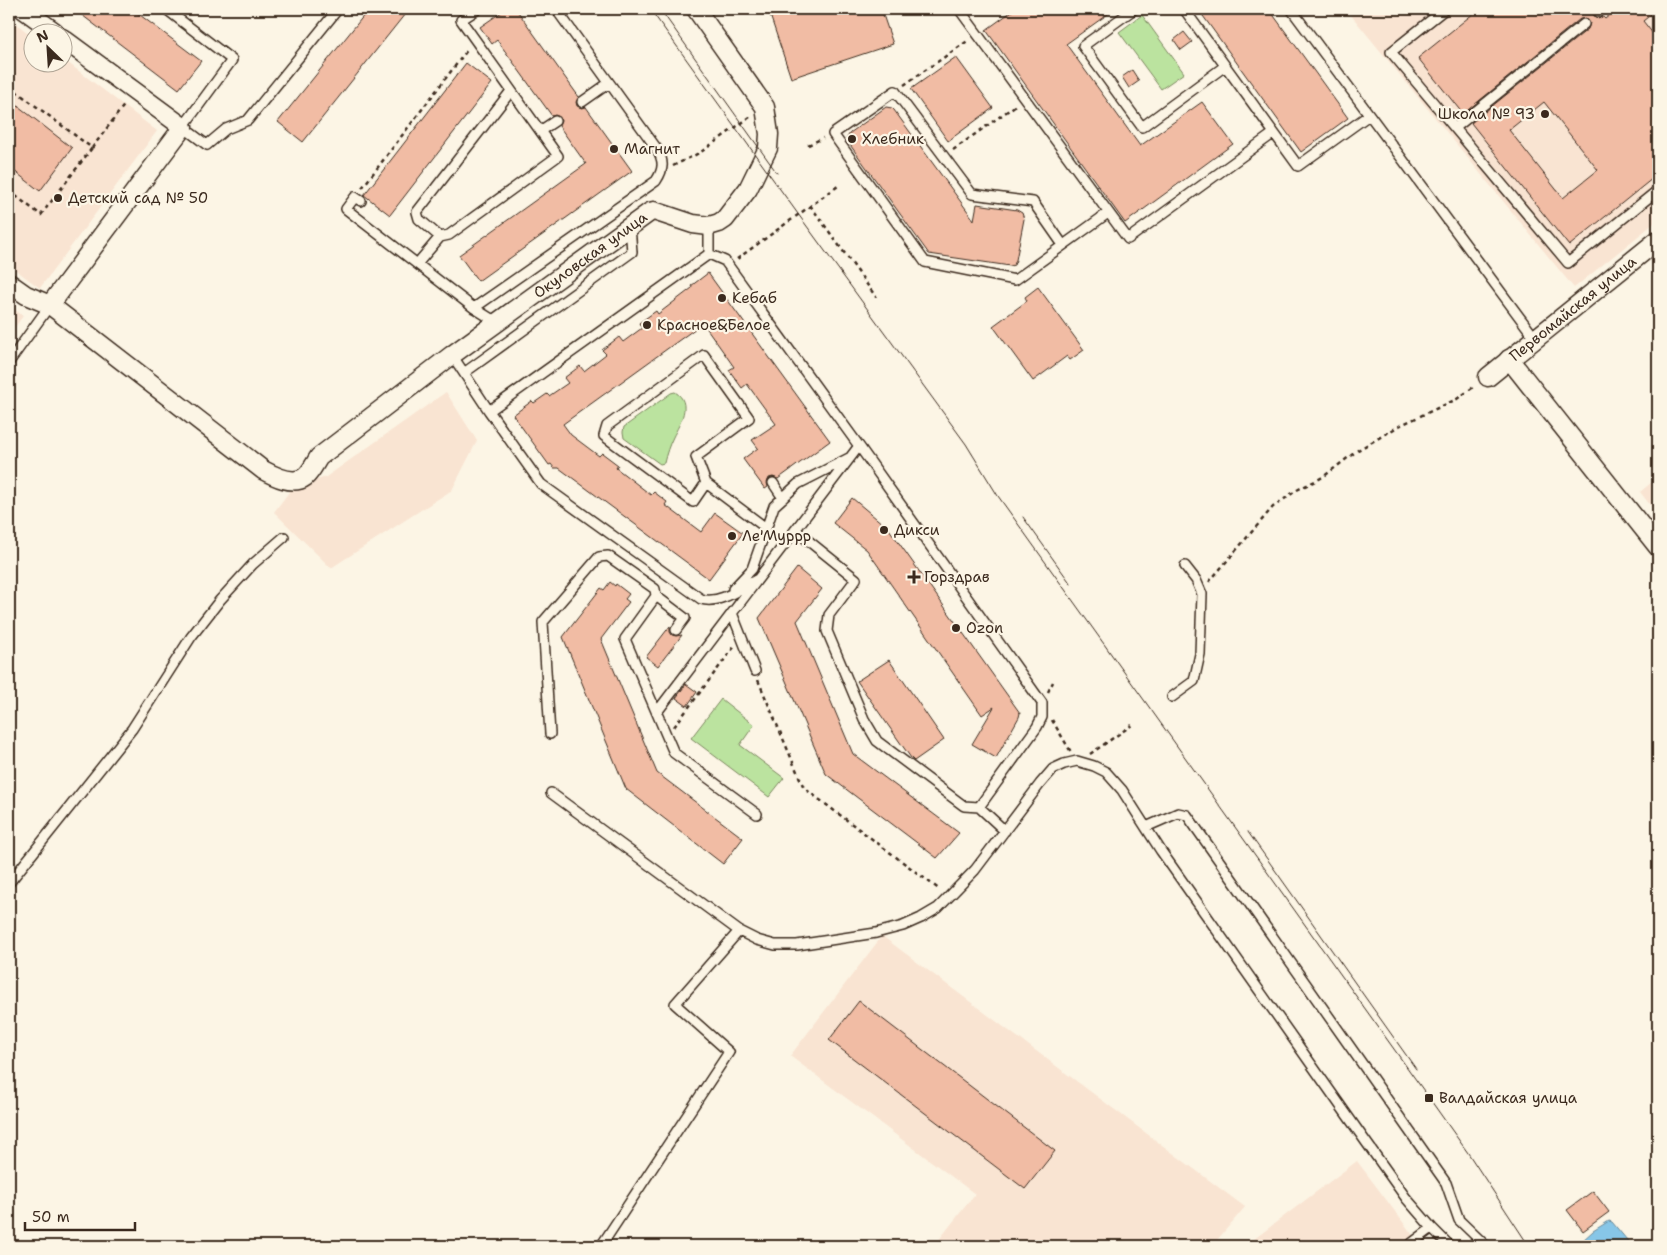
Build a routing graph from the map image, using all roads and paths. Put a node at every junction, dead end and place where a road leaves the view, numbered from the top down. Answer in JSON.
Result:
{"nodes":[{"id":1,"x":23,"y":9,"type":"edge"},
{"id":2,"x":166,"y":9,"type":"edge"},
{"id":3,"x":338,"y":9,"type":"edge"},
{"id":4,"x":478,"y":9,"type":"edge"},
{"id":5,"x":556,"y":9,"type":"edge"},
{"id":6,"x":696,"y":9,"type":"edge"},
{"id":7,"x":959,"y":9,"type":"edge"},
{"id":8,"x":1134,"y":9,"type":"edge"},
{"id":9,"x":1184,"y":9,"type":"edge"},
{"id":10,"x":1291,"y":9,"type":"edge"},
{"id":11,"x":1445,"y":9,"type":"edge"},
{"id":12,"x":41,"y":22,"type":"edge"},
{"id":13,"x":1584,"y":24,"type":"dead end"},
{"id":14,"x":979,"y":34,"type":"junction"},
{"id":15,"x":475,"y":40,"type":"junction"},
{"id":16,"x":72,"y":45,"type":"edge"},
{"id":17,"x":1225,"y":66,"type":"junction"},
{"id":18,"x":609,"y":83,"type":"junction"},
{"id":19,"x":9,"y":86,"type":"edge"},
{"id":20,"x":511,"y":90,"type":"junction"},
{"id":21,"x":895,"y":91,"type":"junction"},
{"id":22,"x":1025,"y":98,"type":"junction"},
{"id":23,"x":582,"y":102,"type":"dead end"},
{"id":24,"x":124,"y":106,"type":"dead end"},
{"id":25,"x":1369,"y":114,"type":"junction"},
{"id":26,"x":749,"y":118,"type":"dead end"},
{"id":27,"x":555,"y":121,"type":"dead end"},
{"id":28,"x":183,"y":127,"type":"junction"},
{"id":29,"x":1455,"y":128,"type":"junction"},
{"id":30,"x":540,"y":131,"type":"junction"},
{"id":31,"x":1274,"y":133,"type":"junction"},
{"id":32,"x":833,"y":134,"type":"junction"},
{"id":33,"x":808,"y":145,"type":"dead end"},
{"id":34,"x":92,"y":148,"type":"junction"},
{"id":35,"x":944,"y":157,"type":"junction"},
{"id":36,"x":663,"y":171,"type":"junction"},
{"id":37,"x":838,"y":186,"type":"dead end"},
{"id":38,"x":1658,"y":190,"type":"edge"},
{"id":39,"x":9,"y":191,"type":"edge"},
{"id":40,"x":358,"y":199,"type":"joint"},
{"id":41,"x":810,"y":205,"type":"junction"},
{"id":42,"x":1108,"y":213,"type":"junction"},
{"id":43,"x":630,"y":226,"type":"junction"},
{"id":44,"x":709,"y":226,"type":"junction"},
{"id":45,"x":440,"y":237,"type":"junction"},
{"id":46,"x":1658,"y":240,"type":"edge"},
{"id":47,"x":1063,"y":245,"type":"junction"},
{"id":48,"x":709,"y":254,"type":"junction"},
{"id":49,"x":417,"y":264,"type":"junction"},
{"id":50,"x":728,"y":265,"type":"junction"},
{"id":51,"x":9,"y":283,"type":"edge"},
{"id":52,"x":876,"y":297,"type":"dead end"},
{"id":53,"x":50,"y":305,"type":"junction"},
{"id":54,"x":474,"y":308,"type":"junction"},
{"id":55,"x":498,"y":323,"type":"junction"},
{"id":56,"x":1536,"y":338,"type":"junction"},
{"id":57,"x":452,"y":355,"type":"junction"},
{"id":58,"x":1509,"y":359,"type":"junction"},
{"id":59,"x":9,"y":362,"type":"edge"},
{"id":60,"x":464,"y":373,"type":"junction"},
{"id":61,"x":1488,"y":377,"type":"joint"},
{"id":62,"x":489,"y":411,"type":"junction"},
{"id":63,"x":859,"y":446,"type":"junction"},
{"id":64,"x":850,"y":457,"type":"junction"},
{"id":65,"x":772,"y":483,"type":"dead end"},
{"id":66,"x":706,"y":484,"type":"junction"},
{"id":67,"x":783,"y":498,"type":"junction"},
{"id":68,"x":766,"y":528,"type":"junction"},
{"id":69,"x":795,"y":530,"type":"junction"},
{"id":70,"x":284,"y":537,"type":"dead end"},
{"id":71,"x":1658,"y":547,"type":"edge"},
{"id":72,"x":1185,"y":566,"type":"dead end"},
{"id":73,"x":758,"y":579,"type":"junction"},
{"id":74,"x":1202,"y":594,"type":"junction"},
{"id":75,"x":728,"y":595,"type":"junction"},
{"id":76,"x":656,"y":596,"type":"junction"},
{"id":77,"x":732,"y":613,"type":"junction"},
{"id":78,"x":676,"y":630,"type":"dead end"},
{"id":79,"x":742,"y":638,"type":"junction"},
{"id":80,"x":755,"y":671,"type":"joint"},
{"id":81,"x":1053,"y":682,"type":"dead end"},
{"id":82,"x":1172,"y":697,"type":"dead end"},
{"id":83,"x":1042,"y":703,"type":"junction"},
{"id":84,"x":657,"y":712,"type":"junction"},
{"id":85,"x":1132,"y":725,"type":"dead end"},
{"id":86,"x":550,"y":734,"type":"dead end"},
{"id":87,"x":667,"y":736,"type":"junction"},
{"id":88,"x":1077,"y":761,"type":"junction"},
{"id":89,"x":551,"y":793,"type":"dead end"},
{"id":90,"x":979,"y":807,"type":"junction"},
{"id":91,"x":757,"y":814,"type":"dead end"},
{"id":92,"x":1146,"y":826,"type":"junction"},
{"id":93,"x":1005,"y":830,"type":"junction"},
{"id":94,"x":9,"y":883,"type":"edge"},
{"id":95,"x":949,"y":897,"type":"junction"},
{"id":96,"x":739,"y":931,"type":"junction"},
{"id":97,"x":1432,"y":1228,"type":"junction"},
{"id":98,"x":1412,"y":1243,"type":"dead end"},
{"id":99,"x":601,"y":1246,"type":"edge"},
{"id":100,"x":1450,"y":1246,"type":"edge"},
{"id":101,"x":1486,"y":1246,"type":"edge"}],
"edges":[{"from":1,"to":12,"type":"street"},
{"from":2,"to":28,"type":"lane"},
{"from":3,"to":28,"type":"lane"},
{"from":4,"to":15,"type":"lane"},
{"from":5,"to":18,"type":"lane"},
{"from":6,"to":44,"type":"street"},
{"from":7,"to":14,"type":"lane"},
{"from":8,"to":17,"type":"lane"},
{"from":9,"to":17,"type":"lane"},
{"from":10,"to":25,"type":"lane"},
{"from":11,"to":29,"type":"lane"},
{"from":13,"to":29,"type":"lane"},
{"from":14,"to":21,"type":"path"},
{"from":14,"to":22,"type":"lane"},
{"from":15,"to":20,"type":"lane"},
{"from":15,"to":40,"type":"path"},
{"from":16,"to":28,"type":"street"},
{"from":17,"to":31,"type":"lane"},
{"from":18,"to":23,"type":"lane"},
{"from":18,"to":36,"type":"lane"},
{"from":19,"to":34,"type":"path"},
{"from":20,"to":30,"type":"lane"},
{"from":20,"to":45,"type":"lane"},
{"from":21,"to":32,"type":"lane"},
{"from":21,"to":35,"type":"lane"},
{"from":22,"to":35,"type":"path"},
{"from":22,"to":42,"type":"lane"},
{"from":24,"to":34,"type":"path"},
{"from":25,"to":31,"type":"lane"},
{"from":25,"to":56,"type":"lane"},
{"from":26,"to":36,"type":"path"},
{"from":27,"to":30,"type":"lane"},
{"from":28,"to":53,"type":"street"},
{"from":29,"to":38,"type":"lane"},
{"from":30,"to":45,"type":"lane"},
{"from":31,"to":42,"type":"lane"},
{"from":32,"to":33,"type":"path"},
{"from":32,"to":47,"type":"lane"},
{"from":34,"to":39,"type":"path"},
{"from":35,"to":47,"type":"lane"},
{"from":36,"to":54,"type":"lane"},
{"from":37,"to":41,"type":"path"},
{"from":40,"to":49,"type":"lane"},
{"from":41,"to":50,"type":"path"},
{"from":41,"to":52,"type":"path"},
{"from":42,"to":47,"type":"lane"},
{"from":43,"to":44,"type":"street","name":"Окуловская улица"},
{"from":43,"to":55,"type":"street","name":"Окуловская улица"},
{"from":43,"to":60,"type":"lane"},
{"from":44,"to":48,"type":"lane"},
{"from":45,"to":49,"type":"lane"},
{"from":46,"to":56,"type":"street","name":"Первомайская улица"},
{"from":48,"to":50,"type":"lane"},
{"from":48,"to":62,"type":"lane"},
{"from":49,"to":54,"type":"lane"},
{"from":50,"to":63,"type":"lane"},
{"from":51,"to":53,"type":"street"},
{"from":53,"to":57,"type":"street","name":"Окуловская улица"},
{"from":53,"to":59,"type":"lane"},
{"from":54,"to":55,"type":"lane"},
{"from":55,"to":57,"type":"street","name":"Окуловская улица"},
{"from":56,"to":58,"type":"street","name":"Первомайская улица"},
{"from":57,"to":60,"type":"lane"},
{"from":58,"to":61,"type":"street","name":"Первомайская улица"},
{"from":58,"to":71,"type":"street"},
{"from":60,"to":62,"type":"lane"},
{"from":61,"to":74,"type":"path"},
{"from":62,"to":75,"type":"lane"},
{"from":63,"to":64,"type":"lane"},
{"from":63,"to":83,"type":"lane"},
{"from":64,"to":67,"type":"lane"},
{"from":64,"to":69,"type":"lane"},
{"from":65,"to":67,"type":"lane"},
{"from":66,"to":66,"type":"lane"},
{"from":66,"to":68,"type":"lane"},
{"from":67,"to":68,"type":"lane"},
{"from":68,"to":75,"type":"lane"},
{"from":69,"to":73,"type":"lane"},
{"from":69,"to":90,"type":"lane"},
{"from":70,"to":94,"type":"lane"},
{"from":72,"to":74,"type":"lane"},
{"from":73,"to":75,"type":"lane"},
{"from":73,"to":77,"type":"lane"},
{"from":74,"to":82,"type":"lane"},
{"from":76,"to":78,"type":"lane"},
{"from":76,"to":84,"type":"lane"},
{"from":76,"to":86,"type":"lane"},
{"from":77,"to":79,"type":"lane"},
{"from":77,"to":84,"type":"lane"},
{"from":79,"to":80,"type":"lane"},
{"from":79,"to":87,"type":"path"},
{"from":80,"to":95,"type":"path"},
{"from":81,"to":83,"type":"path"},
{"from":83,"to":88,"type":"path"},
{"from":83,"to":90,"type":"lane"},
{"from":84,"to":87,"type":"lane"},
{"from":85,"to":88,"type":"path"},
{"from":87,"to":91,"type":"lane"},
{"from":88,"to":92,"type":"lane"},
{"from":88,"to":93,"type":"lane"},
{"from":89,"to":96,"type":"lane"},
{"from":90,"to":93,"type":"lane"},
{"from":92,"to":97,"type":"lane"},
{"from":92,"to":101,"type":"lane"},
{"from":93,"to":95,"type":"lane"},
{"from":95,"to":96,"type":"lane"},
{"from":96,"to":99,"type":"lane"},
{"from":97,"to":98,"type":"lane"},
{"from":97,"to":100,"type":"lane"}]}
